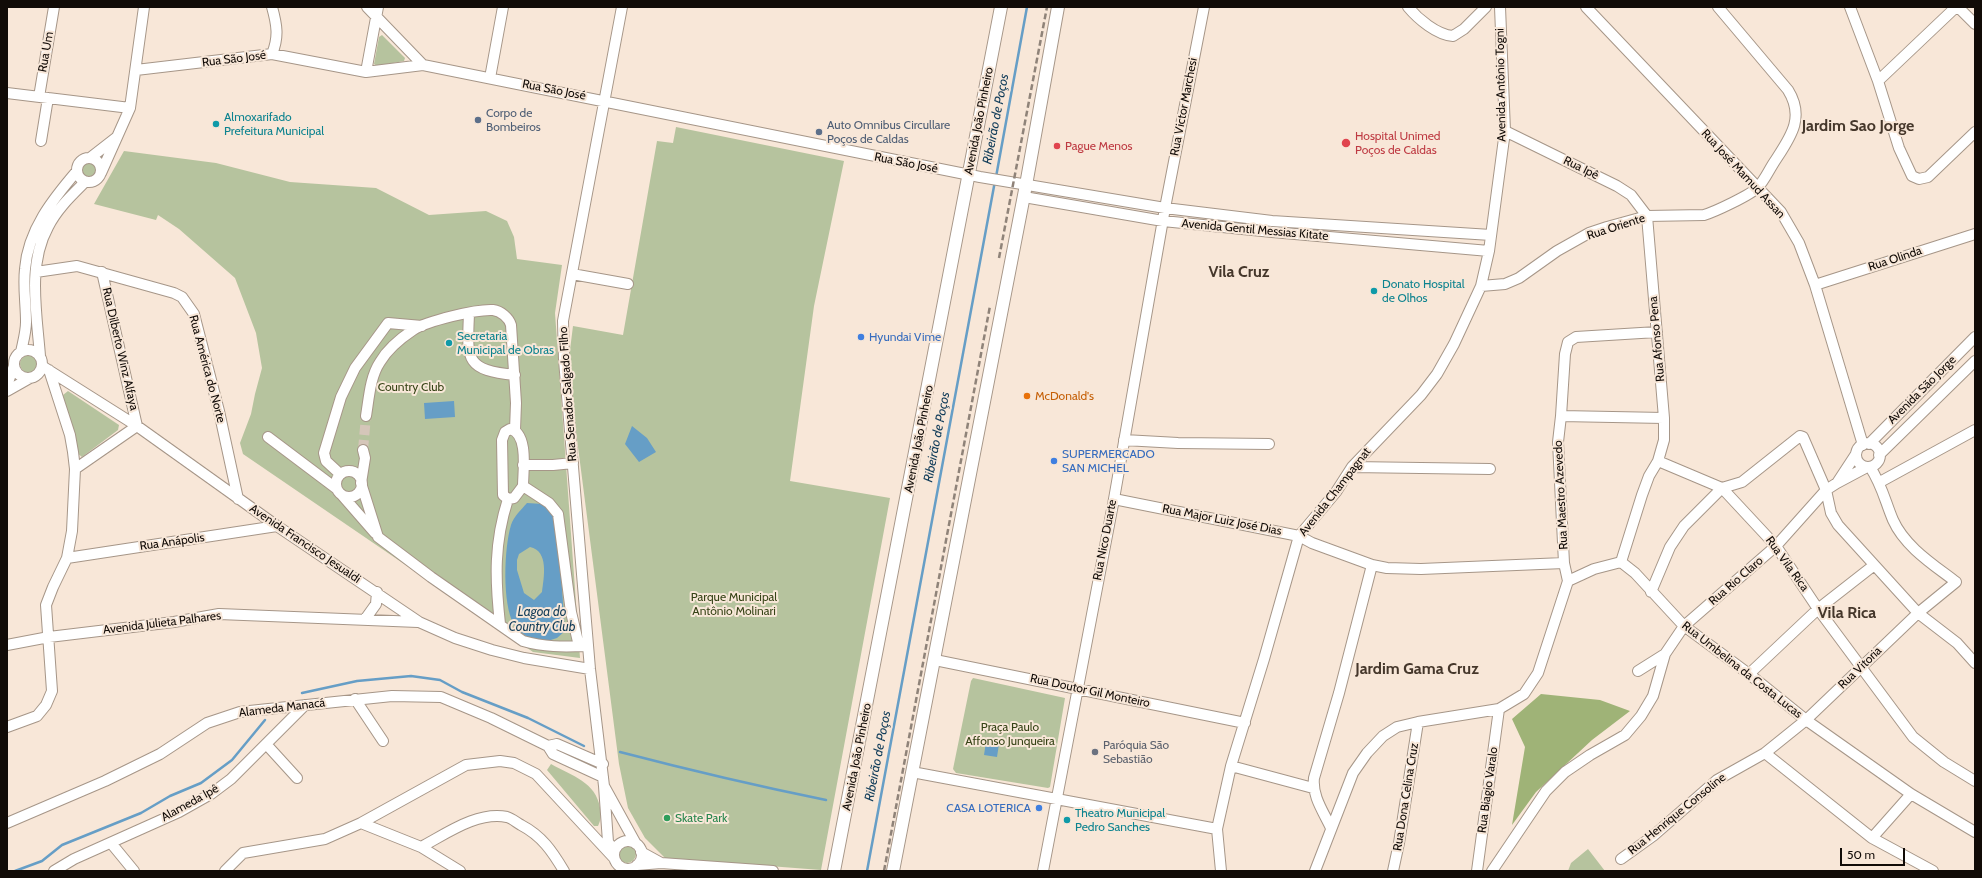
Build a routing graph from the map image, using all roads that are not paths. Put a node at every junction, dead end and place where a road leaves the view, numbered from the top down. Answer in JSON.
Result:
{"nodes":[{"id":1,"x":54,"y":7,"type":"edge"},
{"id":2,"x":144,"y":7,"type":"edge"},
{"id":3,"x":272,"y":7,"type":"edge"},
{"id":4,"x":367,"y":7,"type":"edge"},
{"id":5,"x":503,"y":7,"type":"edge"},
{"id":6,"x":622,"y":7,"type":"edge"},
{"id":7,"x":1001,"y":7,"type":"edge"},
{"id":8,"x":1058,"y":7,"type":"edge"},
{"id":9,"x":1204,"y":7,"type":"edge"},
{"id":10,"x":1408,"y":7,"type":"edge"},
{"id":11,"x":1486,"y":7,"type":"edge"},
{"id":12,"x":1500,"y":7,"type":"edge"},
{"id":13,"x":1586,"y":7,"type":"edge"},
{"id":14,"x":1718,"y":7,"type":"edge"},
{"id":15,"x":1850,"y":7,"type":"edge"},
{"id":16,"x":1957,"y":7,"type":"edge"},
{"id":17,"x":377,"y":11,"type":"edge"},
{"id":18,"x":1975,"y":24,"type":"edge"},
{"id":19,"x":272,"y":54,"type":"junction"},
{"id":20,"x":423,"y":65,"type":"junction"},
{"id":21,"x":136,"y":70,"type":"junction"},
{"id":22,"x":366,"y":72,"type":"junction"},
{"id":23,"x":490,"y":78,"type":"junction"},
{"id":24,"x":1878,"y":81,"type":"junction"},
{"id":25,"x":7,"y":93,"type":"edge"},
{"id":26,"x":43,"y":98,"type":"junction"},
{"id":27,"x":605,"y":101,"type":"junction"},
{"id":28,"x":130,"y":108,"type":"junction"},
{"id":29,"x":1505,"y":131,"type":"junction"},
{"id":30,"x":1975,"y":132,"type":"edge"},
{"id":31,"x":118,"y":136,"type":"junction"},
{"id":32,"x":41,"y":141,"type":"dead end"},
{"id":33,"x":90,"y":158,"type":"junction"},
{"id":34,"x":77,"y":171,"type":"junction"},
{"id":35,"x":101,"y":173,"type":"junction"},
{"id":36,"x":974,"y":176,"type":"junction"},
{"id":37,"x":85,"y":182,"type":"junction"},
{"id":38,"x":1758,"y":188,"type":"junction"},
{"id":39,"x":1025,"y":191,"type":"junction"},
{"id":40,"x":1165,"y":208,"type":"junction"},
{"id":41,"x":1647,"y":216,"type":"junction"},
{"id":42,"x":1272,"y":220,"type":"junction"},
{"id":43,"x":1163,"y":221,"type":"junction"},
{"id":44,"x":1378,"y":226,"type":"junction"},
{"id":45,"x":1272,"y":232,"type":"junction"},
{"id":46,"x":1975,"y":234,"type":"edge"},
{"id":47,"x":1491,"y":235,"type":"junction"},
{"id":48,"x":1376,"y":240,"type":"junction"},
{"id":49,"x":1489,"y":251,"type":"junction"},
{"id":50,"x":36,"y":272,"type":"junction"},
{"id":51,"x":102,"y":272,"type":"junction"},
{"id":52,"x":572,"y":274,"type":"junction"},
{"id":53,"x":628,"y":284,"type":"dead end"},
{"id":54,"x":1815,"y":285,"type":"junction"},
{"id":55,"x":1481,"y":286,"type":"junction"},
{"id":56,"x":469,"y":314,"type":"junction"},
{"id":57,"x":422,"y":326,"type":"junction"},
{"id":58,"x":1657,"y":332,"type":"junction"},
{"id":59,"x":1975,"y":337,"type":"edge"},
{"id":60,"x":21,"y":352,"type":"junction"},
{"id":61,"x":1975,"y":361,"type":"edge"},
{"id":62,"x":44,"y":364,"type":"junction"},
{"id":63,"x":14,"y":366,"type":"junction"},
{"id":64,"x":515,"y":375,"type":"junction"},
{"id":65,"x":30,"y":378,"type":"junction"},
{"id":66,"x":7,"y":385,"type":"edge"},
{"id":67,"x":7,"y":391,"type":"edge"},
{"id":68,"x":366,"y":416,"type":"tunnel mouth"},
{"id":69,"x":1561,"y":416,"type":"junction"},
{"id":70,"x":1664,"y":418,"type":"junction"},
{"id":71,"x":138,"y":426,"type":"junction"},
{"id":72,"x":515,"y":430,"type":"junction"},
{"id":73,"x":1975,"y":430,"type":"edge"},
{"id":74,"x":268,"y":437,"type":"dead end"},
{"id":75,"x":1124,"y":440,"type":"junction"},
{"id":76,"x":1269,"y":444,"type":"dead end"},
{"id":77,"x":1866,"y":444,"type":"junction"},
{"id":78,"x":363,"y":450,"type":"tunnel mouth"},
{"id":79,"x":1856,"y":454,"type":"junction"},
{"id":80,"x":1879,"y":455,"type":"junction"},
{"id":81,"x":1658,"y":461,"type":"junction"},
{"id":82,"x":573,"y":463,"type":"junction"},
{"id":83,"x":523,"y":465,"type":"junction"},
{"id":84,"x":1352,"y":467,"type":"junction"},
{"id":85,"x":1868,"y":467,"type":"junction"},
{"id":86,"x":75,"y":469,"type":"junction"},
{"id":87,"x":1490,"y":469,"type":"dead end"},
{"id":88,"x":340,"y":474,"type":"junction"},
{"id":89,"x":1880,"y":482,"type":"junction"},
{"id":90,"x":361,"y":483,"type":"junction"},
{"id":91,"x":1837,"y":483,"type":"junction"},
{"id":92,"x":523,"y":486,"type":"junction"},
{"id":93,"x":1722,"y":488,"type":"junction"},
{"id":94,"x":1826,"y":490,"type":"junction"},
{"id":95,"x":338,"y":491,"type":"junction"},
{"id":96,"x":238,"y":499,"type":"junction"},
{"id":97,"x":508,"y":499,"type":"junction"},
{"id":98,"x":1114,"y":499,"type":"junction"},
{"id":99,"x":277,"y":526,"type":"junction"},
{"id":100,"x":1299,"y":536,"type":"junction"},
{"id":101,"x":378,"y":537,"type":"junction"},
{"id":102,"x":1776,"y":546,"type":"junction"},
{"id":103,"x":67,"y":558,"type":"junction"},
{"id":104,"x":1621,"y":562,"type":"junction"},
{"id":105,"x":1564,"y":563,"type":"junction"},
{"id":106,"x":1372,"y":565,"type":"junction"},
{"id":107,"x":1873,"y":566,"type":"junction"},
{"id":108,"x":1568,"y":582,"type":"junction"},
{"id":109,"x":377,"y":592,"type":"junction"},
{"id":110,"x":1651,"y":592,"type":"junction"},
{"id":111,"x":1818,"y":609,"type":"junction"},
{"id":112,"x":1918,"y":613,"type":"junction"},
{"id":113,"x":366,"y":618,"type":"junction"},
{"id":114,"x":419,"y":622,"type":"junction"},
{"id":115,"x":500,"y":624,"type":"junction"},
{"id":116,"x":1684,"y":626,"type":"junction"},
{"id":117,"x":49,"y":637,"type":"junction"},
{"id":118,"x":7,"y":645,"type":"edge"},
{"id":119,"x":584,"y":646,"type":"junction"},
{"id":120,"x":1665,"y":654,"type":"junction"},
{"id":121,"x":935,"y":660,"type":"junction"},
{"id":122,"x":1975,"y":663,"type":"edge"},
{"id":123,"x":1860,"y":667,"type":"junction"},
{"id":124,"x":590,"y":669,"type":"junction"},
{"id":125,"x":1638,"y":671,"type":"dead end"},
{"id":126,"x":1749,"y":674,"type":"junction"},
{"id":127,"x":1077,"y":688,"type":"junction"},
{"id":128,"x":355,"y":699,"type":"junction"},
{"id":129,"x":305,"y":705,"type":"junction"},
{"id":130,"x":1500,"y":709,"type":"junction"},
{"id":131,"x":1806,"y":720,"type":"junction"},
{"id":132,"x":1418,"y":722,"type":"junction"},
{"id":133,"x":1244,"y":723,"type":"junction"},
{"id":134,"x":7,"y":727,"type":"edge"},
{"id":135,"x":383,"y":741,"type":"dead end"},
{"id":136,"x":266,"y":744,"type":"junction"},
{"id":137,"x":548,"y":746,"type":"junction"},
{"id":138,"x":1765,"y":753,"type":"junction"},
{"id":139,"x":603,"y":764,"type":"junction"},
{"id":140,"x":1231,"y":766,"type":"junction"},
{"id":141,"x":912,"y":772,"type":"junction"},
{"id":142,"x":297,"y":778,"type":"dead end"},
{"id":143,"x":1975,"y":781,"type":"edge"},
{"id":144,"x":603,"y":782,"type":"junction"},
{"id":145,"x":1313,"y":788,"type":"junction"},
{"id":146,"x":1911,"y":794,"type":"junction"},
{"id":147,"x":1056,"y":800,"type":"junction"},
{"id":148,"x":7,"y":822,"type":"edge"},
{"id":149,"x":361,"y":823,"type":"junction"},
{"id":150,"x":1331,"y":828,"type":"junction"},
{"id":151,"x":1217,"y":829,"type":"junction"},
{"id":152,"x":1975,"y":832,"type":"edge"},
{"id":153,"x":1872,"y":838,"type":"junction"},
{"id":154,"x":110,"y":843,"type":"junction"},
{"id":155,"x":421,"y":847,"type":"junction"},
{"id":156,"x":639,"y":848,"type":"junction"},
{"id":157,"x":614,"y":854,"type":"junction"},
{"id":158,"x":1621,"y":859,"type":"dead end"},
{"id":159,"x":661,"y":863,"type":"junction"},
{"id":160,"x":636,"y":868,"type":"edge"},
{"id":161,"x":54,"y":871,"type":"edge"},
{"id":162,"x":134,"y":871,"type":"edge"},
{"id":163,"x":225,"y":871,"type":"edge"},
{"id":164,"x":460,"y":871,"type":"edge"},
{"id":165,"x":564,"y":871,"type":"edge"},
{"id":166,"x":773,"y":871,"type":"edge"},
{"id":167,"x":834,"y":871,"type":"edge"},
{"id":168,"x":893,"y":871,"type":"edge"},
{"id":169,"x":1043,"y":871,"type":"edge"},
{"id":170,"x":1221,"y":871,"type":"edge"},
{"id":171,"x":1315,"y":871,"type":"edge"},
{"id":172,"x":1393,"y":871,"type":"edge"},
{"id":173,"x":1476,"y":871,"type":"edge"},
{"id":174,"x":1492,"y":871,"type":"edge"},
{"id":175,"x":1933,"y":871,"type":"edge"}],
"edges":[{"from":1,"to":26,"type":"street","name":"Rua Um"},
{"from":2,"to":21,"type":"street"},
{"from":3,"to":19,"type":"street"},
{"from":4,"to":17,"type":"street"},
{"from":5,"to":23,"type":"street"},
{"from":6,"to":27,"type":"street","name":"Rua Senador Salgado Filho"},
{"from":7,"to":36,"type":"main road","name":"Avenida João Pinheiro"},
{"from":8,"to":39,"type":"main road"},
{"from":9,"to":40,"type":"street","name":"Rua Victor Marchesi"},
{"from":10,"to":11,"type":"street"},
{"from":12,"to":29,"type":"street","name":"Avenida Antônio Togni"},
{"from":13,"to":38,"type":"street","name":"Rua José Mamud Assan"},
{"from":14,"to":38,"type":"street"},
{"from":15,"to":24,"type":"street"},
{"from":16,"to":18,"type":"street"},
{"from":16,"to":24,"type":"street"},
{"from":17,"to":20,"type":"street"},
{"from":17,"to":22,"type":"street"},
{"from":19,"to":21,"type":"street","name":"Rua São José"},
{"from":19,"to":22,"type":"street","name":"Rua São José"},
{"from":20,"to":22,"type":"street","name":"Rua São José"},
{"from":20,"to":23,"type":"street","name":"Rua São José"},
{"from":21,"to":28,"type":"street"},
{"from":23,"to":27,"type":"street","name":"Rua São José"},
{"from":24,"to":30,"type":"street"},
{"from":25,"to":26,"type":"street"},
{"from":26,"to":28,"type":"street"},
{"from":26,"to":32,"type":"street","name":"Rua Um"},
{"from":27,"to":36,"type":"street","name":"Rua São José"},
{"from":27,"to":52,"type":"street","name":"Rua Senador Salgado Filho"},
{"from":28,"to":31,"type":"street"},
{"from":29,"to":41,"type":"street","name":"Rua Ipê"},
{"from":29,"to":47,"type":"street","name":"Avenida Antônio Togni"},
{"from":31,"to":33,"type":"street"},
{"from":31,"to":35,"type":"street"},
{"from":33,"to":34,"type":"street"},
{"from":33,"to":35,"type":"street"},
{"from":34,"to":37,"type":"street"},
{"from":34,"to":60,"type":"street"},
{"from":35,"to":37,"type":"street"},
{"from":36,"to":39,"type":"street","name":"Rua São José"},
{"from":36,"to":167,"type":"main road","name":"Avenida João Pinheiro"},
{"from":37,"to":50,"type":"street"},
{"from":38,"to":41,"type":"street","name":"Rua Oriente"},
{"from":38,"to":54,"type":"street","name":"Rua José Mamud Assan"},
{"from":39,"to":40,"type":"street","name":"Avenida Gentil Messias Kitate"},
{"from":39,"to":43,"type":"street","name":"Avenida Gentil Messias Kitate"},
{"from":39,"to":121,"type":"main road"},
{"from":40,"to":42,"type":"street","name":"Avenida Gentil Messias Kitate"},
{"from":40,"to":43,"type":"street","name":"Rua Nico Duarte"},
{"from":41,"to":55,"type":"street","name":"Rua Oriente"},
{"from":41,"to":58,"type":"street","name":"Rua Afonso Pena"},
{"from":42,"to":44,"type":"street","name":"Avenida Gentil Messias Kitate"},
{"from":42,"to":45,"type":"street"},
{"from":43,"to":45,"type":"street","name":"Avenida Gentil Messias Kitate"},
{"from":43,"to":75,"type":"street","name":"Rua Nico Duarte"},
{"from":44,"to":47,"type":"street","name":"Avenida Gentil Messias Kitate"},
{"from":44,"to":48,"type":"street"},
{"from":45,"to":48,"type":"street","name":"Avenida Gentil Messias Kitate"},
{"from":46,"to":54,"type":"street","name":"Rua Olinda"},
{"from":47,"to":49,"type":"street","name":"Avenida Champagnat"},
{"from":48,"to":49,"type":"street","name":"Avenida Gentil Messias Kitate"},
{"from":49,"to":55,"type":"street","name":"Avenida Champagnat"},
{"from":50,"to":51,"type":"street","name":"Rua América do Norte"},
{"from":50,"to":62,"type":"street"},
{"from":51,"to":71,"type":"street","name":"Rua Dilberto Winz Alfaya"},
{"from":51,"to":96,"type":"street","name":"Rua América do Norte"},
{"from":52,"to":53,"type":"street"},
{"from":52,"to":82,"type":"street","name":"Rua Senador Salgado Filho"},
{"from":54,"to":77,"type":"street","name":"Rua José Mamud Assan"},
{"from":55,"to":84,"type":"street","name":"Avenida Champagnat"},
{"from":56,"to":57,"type":"street"},
{"from":56,"to":64,"type":"street"},
{"from":56,"to":64,"type":"street"},
{"from":57,"to":68,"type":"street"},
{"from":57,"to":88,"type":"street"},
{"from":58,"to":69,"type":"street","name":"Rua Maestro Azevedo"},
{"from":58,"to":70,"type":"street","name":"Rua Afonso Pena"},
{"from":59,"to":77,"type":"street","name":"Avenida São Jorge"},
{"from":60,"to":62,"type":"street"},
{"from":60,"to":63,"type":"street"},
{"from":61,"to":80,"type":"street","name":"Avenida São Jorge"},
{"from":62,"to":65,"type":"street"},
{"from":62,"to":71,"type":"street","name":"Avenida Francisco Jesualdi"},
{"from":62,"to":86,"type":"street"},
{"from":63,"to":65,"type":"street"},
{"from":63,"to":66,"type":"street"},
{"from":64,"to":72,"type":"street"},
{"from":65,"to":67,"type":"street"},
{"from":69,"to":70,"type":"street"},
{"from":69,"to":105,"type":"street","name":"Rua Maestro Azevedo"},
{"from":70,"to":81,"type":"street","name":"Rua Afonso Pena"},
{"from":71,"to":86,"type":"street"},
{"from":71,"to":96,"type":"street","name":"Avenida Francisco Jesualdi"},
{"from":72,"to":83,"type":"street"},
{"from":72,"to":97,"type":"street"},
{"from":73,"to":89,"type":"street"},
{"from":74,"to":95,"type":"street"},
{"from":75,"to":76,"type":"street"},
{"from":75,"to":98,"type":"street","name":"Rua Nico Duarte"},
{"from":77,"to":79,"type":"street","name":"Avenida São Jorge"},
{"from":77,"to":80,"type":"street"},
{"from":78,"to":90,"type":"street"},
{"from":79,"to":85,"type":"street"},
{"from":79,"to":91,"type":"street","name":"Avenida São Jorge"},
{"from":80,"to":85,"type":"street","name":"Avenida São Jorge"},
{"from":81,"to":93,"type":"street","name":"Rua Vila Rica"},
{"from":81,"to":104,"type":"street","name":"Rua Afonso Pena"},
{"from":82,"to":83,"type":"street"},
{"from":82,"to":119,"type":"street","name":"Rua Senador Salgado Filho"},
{"from":83,"to":92,"type":"street"},
{"from":84,"to":87,"type":"street"},
{"from":84,"to":100,"type":"street","name":"Avenida Champagnat"},
{"from":85,"to":89,"type":"street"},
{"from":85,"to":91,"type":"street","name":"Avenida São Jorge"},
{"from":86,"to":103,"type":"street"},
{"from":88,"to":90,"type":"street"},
{"from":88,"to":95,"type":"street"},
{"from":89,"to":112,"type":"street","name":"Rua Vitoria"},
{"from":90,"to":95,"type":"street"},
{"from":90,"to":101,"type":"street"},
{"from":91,"to":94,"type":"street","name":"Rua Rio Claro"},
{"from":92,"to":97,"type":"street"},
{"from":92,"to":119,"type":"street"},
{"from":93,"to":94,"type":"street"},
{"from":93,"to":102,"type":"street","name":"Rua Vila Rica"},
{"from":93,"to":110,"type":"street"},
{"from":94,"to":102,"type":"street","name":"Rua Rio Claro"},
{"from":94,"to":107,"type":"street"},
{"from":95,"to":101,"type":"street"},
{"from":96,"to":99,"type":"street","name":"Avenida Francisco Jesualdi"},
{"from":97,"to":115,"type":"street"},
{"from":98,"to":100,"type":"street","name":"Rua Major Luiz José Dias"},
{"from":98,"to":127,"type":"street","name":"Rua Nico Duarte"},
{"from":99,"to":103,"type":"street","name":"Rua Anápolis"},
{"from":99,"to":109,"type":"street","name":"Avenida Francisco Jesualdi"},
{"from":100,"to":106,"type":"street","name":"Rua Major Luiz José Dias"},
{"from":100,"to":133,"type":"street","name":"Avenida Champagnat"},
{"from":101,"to":115,"type":"street"},
{"from":102,"to":111,"type":"street","name":"Rua Vila Rica"},
{"from":102,"to":116,"type":"street","name":"Rua Rio Claro"},
{"from":103,"to":117,"type":"street"},
{"from":104,"to":108,"type":"street"},
{"from":104,"to":110,"type":"street","name":"Rua Umbelina da Costa Lucas"},
{"from":105,"to":106,"type":"street","name":"Rua Major Luiz José Dias"},
{"from":105,"to":108,"type":"street","name":"Rua Maestro Azevedo"},
{"from":106,"to":145,"type":"street"},
{"from":107,"to":111,"type":"street"},
{"from":107,"to":112,"type":"street"},
{"from":108,"to":130,"type":"street"},
{"from":109,"to":113,"type":"street"},
{"from":109,"to":114,"type":"street","name":"Avenida Francisco Jesualdi"},
{"from":110,"to":116,"type":"street","name":"Rua Umbelina da Costa Lucas"},
{"from":111,"to":123,"type":"street","name":"Rua Vila Rica"},
{"from":111,"to":126,"type":"street"},
{"from":112,"to":122,"type":"street"},
{"from":112,"to":123,"type":"street","name":"Rua Vitoria"},
{"from":113,"to":114,"type":"street","name":"Avenida Julieta Palhares"},
{"from":113,"to":117,"type":"street","name":"Avenida Julieta Palhares"},
{"from":114,"to":124,"type":"street","name":"Avenida Francisco Jesualdi"},
{"from":115,"to":119,"type":"street"},
{"from":116,"to":120,"type":"street","name":"Rua Rio Claro"},
{"from":116,"to":126,"type":"street","name":"Rua Umbelina da Costa Lucas"},
{"from":117,"to":118,"type":"street","name":"Avenida Julieta Palhares"},
{"from":117,"to":134,"type":"street"},
{"from":119,"to":124,"type":"street","name":"Rua Senador Salgado Filho"},
{"from":120,"to":125,"type":"street"},
{"from":120,"to":174,"type":"street"},
{"from":121,"to":127,"type":"street","name":"Rua Doutor Gil Monteiro"},
{"from":121,"to":141,"type":"main road"},
{"from":123,"to":131,"type":"street","name":"Rua Vitoria"},
{"from":123,"to":143,"type":"street","name":"Rua Vila Rica"},
{"from":124,"to":139,"type":"street","name":"Rua Senador Salgado Filho"},
{"from":126,"to":131,"type":"street","name":"Rua Umbelina da Costa Lucas"},
{"from":127,"to":133,"type":"street","name":"Rua Doutor Gil Monteiro"},
{"from":127,"to":147,"type":"street","name":"Rua Nico Duarte"},
{"from":128,"to":129,"type":"street","name":"Alameda Manacá"},
{"from":128,"to":135,"type":"street"},
{"from":128,"to":137,"type":"street","name":"Alameda Manacá"},
{"from":129,"to":136,"type":"street","name":"Alameda Ipê"},
{"from":129,"to":148,"type":"street","name":"Alameda Manacá"},
{"from":130,"to":132,"type":"street"},
{"from":130,"to":173,"type":"street","name":"Rua Biagio Varalo"},
{"from":131,"to":138,"type":"street","name":"Rua Vitoria"},
{"from":131,"to":146,"type":"street","name":"Rua Umbelina da Costa Lucas"},
{"from":132,"to":150,"type":"street"},
{"from":132,"to":172,"type":"street","name":"Rua Dona Celina Cruz"},
{"from":133,"to":140,"type":"street","name":"Avenida Champagnat"},
{"from":136,"to":142,"type":"street"},
{"from":136,"to":154,"type":"street","name":"Alameda Ipê"},
{"from":137,"to":139,"type":"street","name":"Alameda Manacá"},
{"from":137,"to":144,"type":"street","name":"Alameda Manacá"},
{"from":138,"to":153,"type":"street"},
{"from":138,"to":158,"type":"street","name":"Rua Henrique Consoline"},
{"from":139,"to":144,"type":"street","name":"Rua Senador Salgado Filho"},
{"from":140,"to":145,"type":"street"},
{"from":140,"to":151,"type":"street","name":"Avenida Champagnat"},
{"from":141,"to":147,"type":"street"},
{"from":141,"to":168,"type":"main road"},
{"from":144,"to":156,"type":"street"},
{"from":144,"to":157,"type":"street","name":"Rua Senador Salgado Filho"},
{"from":145,"to":150,"type":"street"},
{"from":146,"to":152,"type":"street","name":"Rua Umbelina da Costa Lucas"},
{"from":146,"to":153,"type":"street"},
{"from":147,"to":151,"type":"street"},
{"from":147,"to":169,"type":"street","name":"Rua Nico Duarte"},
{"from":149,"to":155,"type":"street"},
{"from":149,"to":157,"type":"street"},
{"from":149,"to":163,"type":"street"},
{"from":150,"to":171,"type":"street"},
{"from":151,"to":170,"type":"street","name":"Avenida Champagnat"},
{"from":153,"to":175,"type":"street"},
{"from":154,"to":161,"type":"street","name":"Alameda Ipê"},
{"from":154,"to":162,"type":"street"},
{"from":155,"to":164,"type":"street"},
{"from":155,"to":165,"type":"street"},
{"from":156,"to":157,"type":"street"},
{"from":156,"to":159,"type":"street"},
{"from":156,"to":160,"type":"street"},
{"from":157,"to":160,"type":"street"},
{"from":159,"to":160,"type":"street"},
{"from":159,"to":166,"type":"street"}]}
